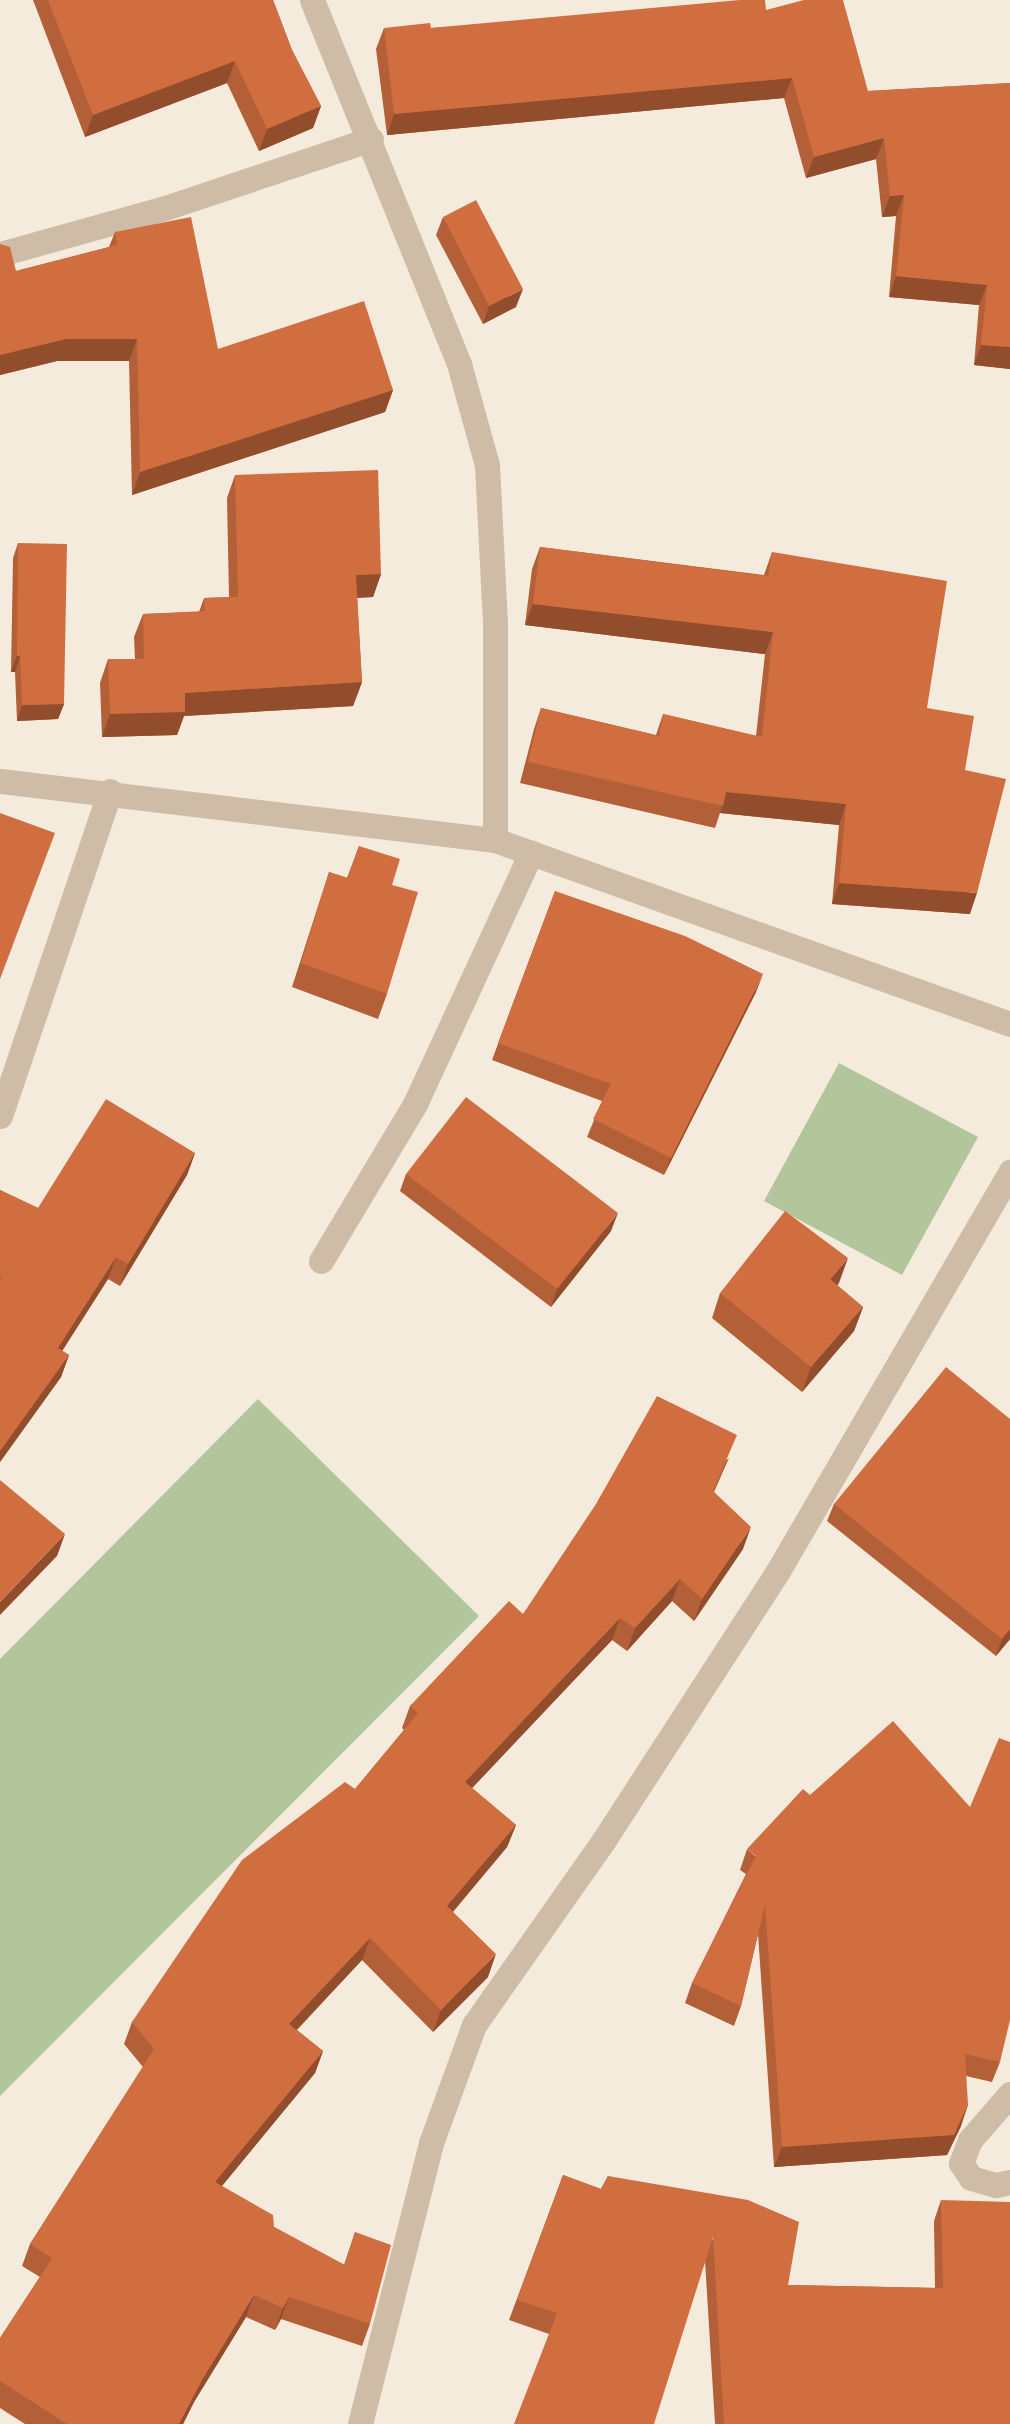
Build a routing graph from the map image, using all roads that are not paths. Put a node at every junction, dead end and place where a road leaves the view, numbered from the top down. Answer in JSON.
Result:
{"nodes":[{"id":1,"x":312,"y":0,"type":"edge"},
{"id":2,"x":371,"y":139,"type":"junction"},
{"id":3,"x":0,"y":254,"type":"edge"},
{"id":4,"x":0,"y":781,"type":"edge"},
{"id":5,"x":110,"y":791,"type":"junction"},
{"id":6,"x":495,"y":840,"type":"junction"},
{"id":7,"x":531,"y":853,"type":"junction"},
{"id":8,"x":1010,"y":1024,"type":"edge"},
{"id":9,"x":0,"y":1116,"type":"edge"},
{"id":10,"x":1010,"y":1172,"type":"edge"},
{"id":11,"x":321,"y":1262,"type":"dead end"},
{"id":12,"x":1010,"y":2094,"type":"edge"},
{"id":13,"x":1010,"y":2182,"type":"edge"},
{"id":14,"x":360,"y":2424,"type":"edge"}],
"edges":[{"from":1,"to":2,"type":"street"},
{"from":2,"to":3,"type":"street"},
{"from":2,"to":6,"type":"street"},
{"from":4,"to":5,"type":"street"},
{"from":5,"to":6,"type":"street"},
{"from":5,"to":9,"type":"street"},
{"from":6,"to":7,"type":"street"},
{"from":7,"to":8,"type":"street"},
{"from":7,"to":11,"type":"street"},
{"from":10,"to":14,"type":"street"},
{"from":12,"to":13,"type":"street"}]}
